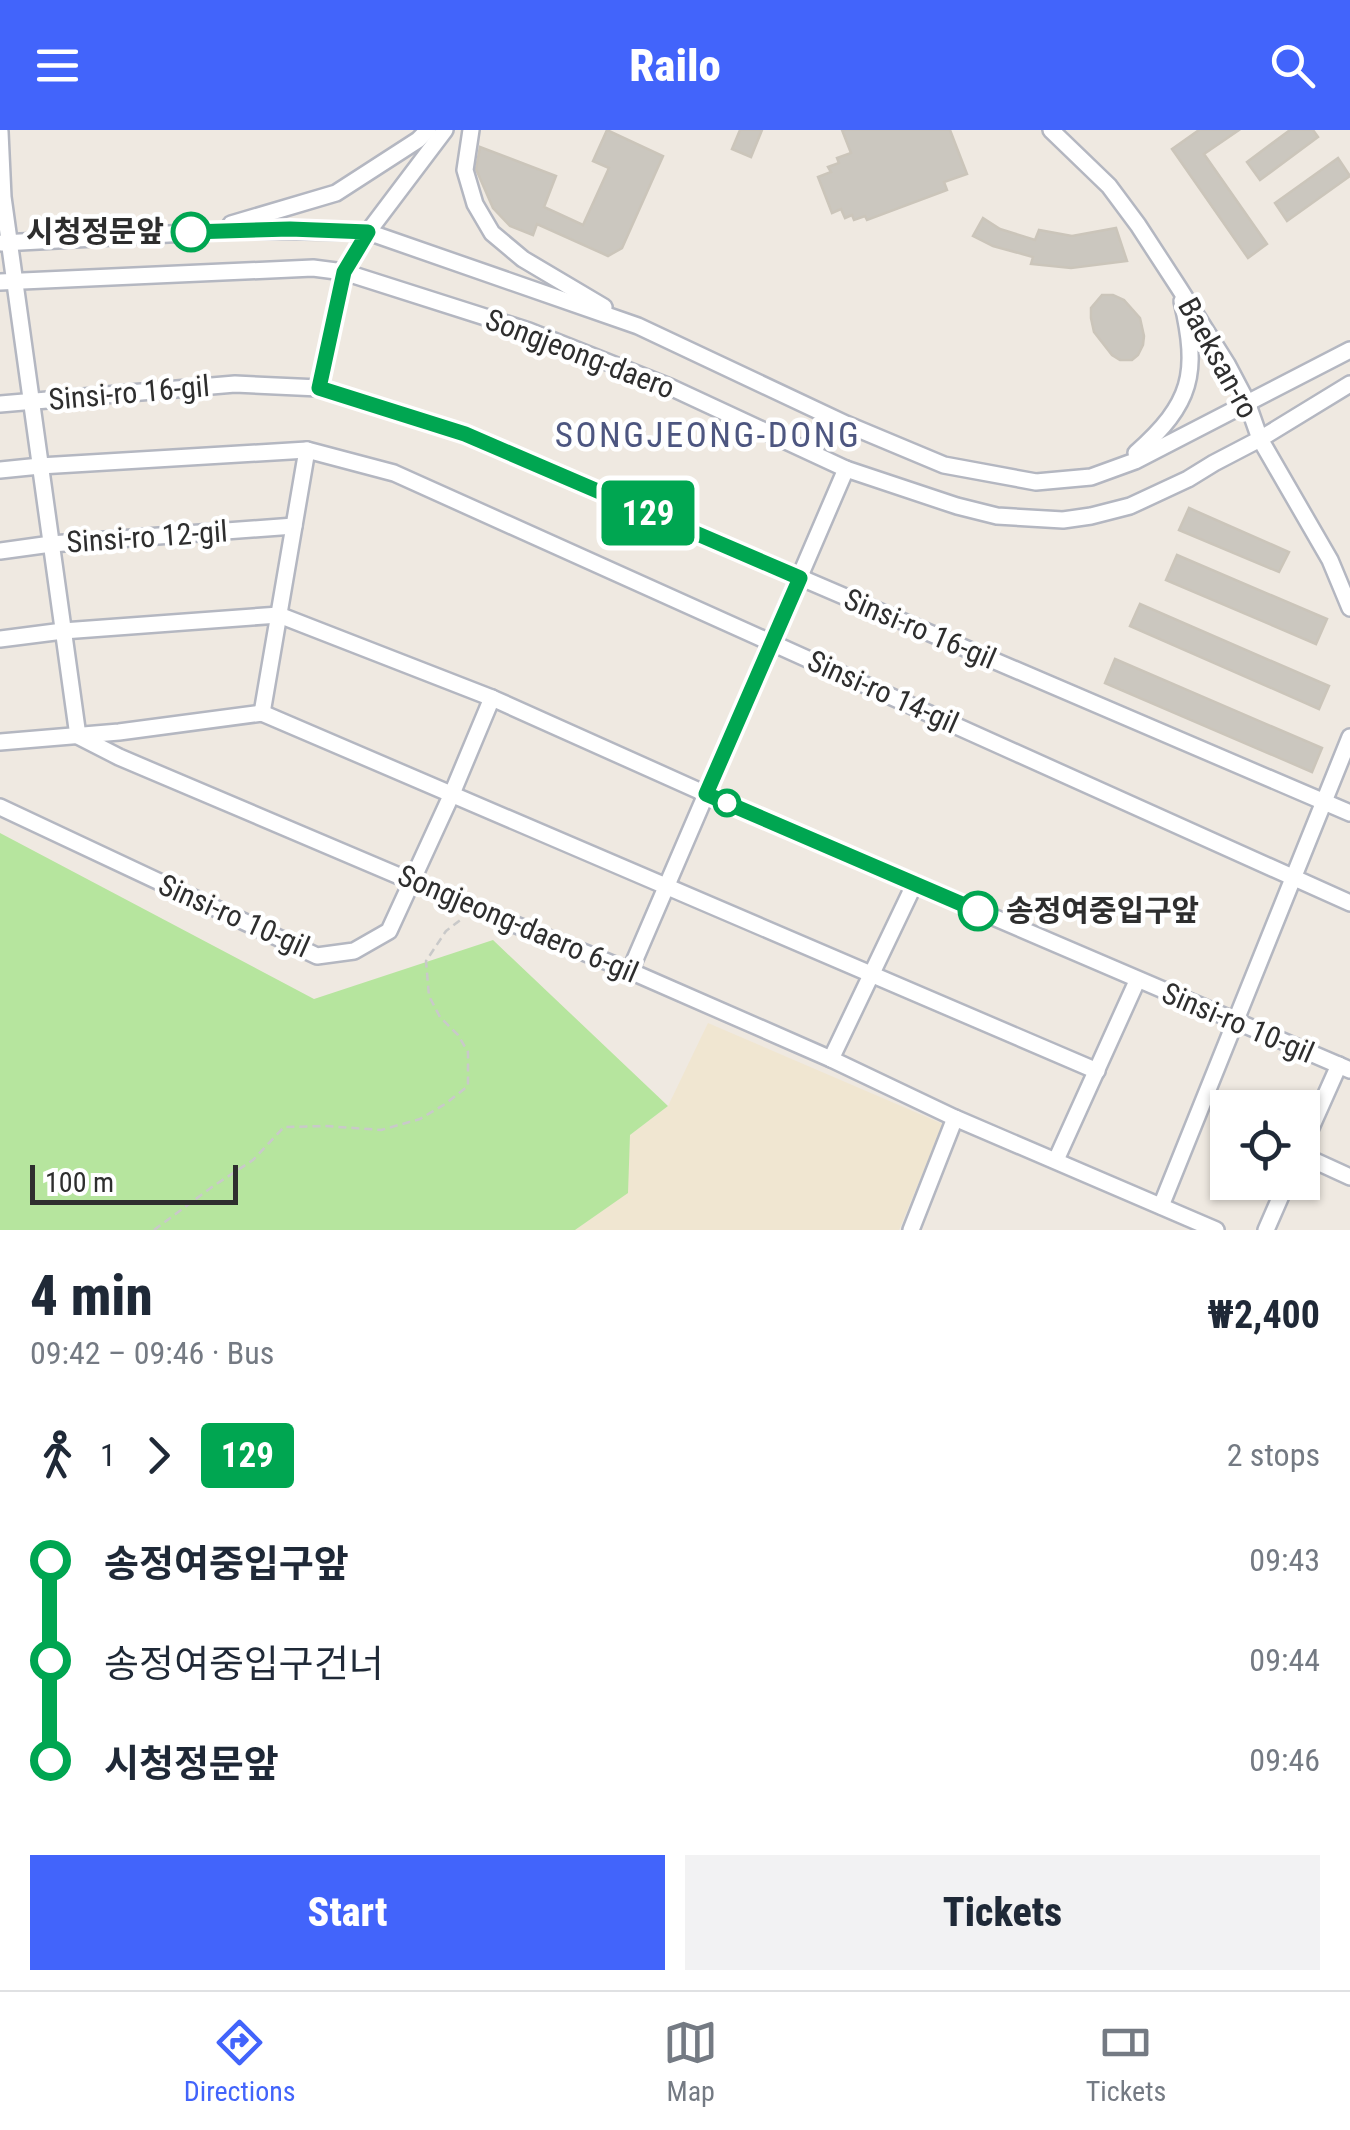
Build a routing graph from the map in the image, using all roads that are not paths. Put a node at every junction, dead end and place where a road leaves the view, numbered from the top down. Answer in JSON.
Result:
{"nodes":[{"id":1,"x":428,"y":130,"type":"edge"},
{"id":2,"x":445,"y":130,"type":"edge"},
{"id":3,"x":471,"y":130,"type":"edge"},
{"id":4,"x":1051,"y":130,"type":"edge"},
{"id":5,"x":0,"y":132,"type":"edge"},
{"id":6,"x":210,"y":231,"type":"junction"},
{"id":7,"x":368,"y":232,"type":"junction"},
{"id":8,"x":4,"y":243,"type":"edge"},
{"id":9,"x":344,"y":272,"type":"junction"},
{"id":10,"x":7,"y":282,"type":"edge"},
{"id":11,"x":1179,"y":288,"type":"junction"},
{"id":12,"x":638,"y":326,"type":"junction"},
{"id":13,"x":1350,"y":350,"type":"edge"},
{"id":14,"x":1350,"y":384,"type":"edge"},
{"id":15,"x":319,"y":388,"type":"junction"},
{"id":16,"x":31,"y":400,"type":"junction"},
{"id":17,"x":1247,"y":402,"type":"junction"},
{"id":18,"x":0,"y":404,"type":"edge"},
{"id":19,"x":1260,"y":439,"type":"junction"},
{"id":20,"x":307,"y":450,"type":"junction"},
{"id":21,"x":40,"y":466,"type":"junction"},
{"id":22,"x":1122,"y":466,"type":"junction"},
{"id":23,"x":846,"y":469,"type":"junction"},
{"id":24,"x":0,"y":470,"type":"edge"},
{"id":25,"x":294,"y":526,"type":"junction"},
{"id":26,"x":51,"y":544,"type":"junction"},
{"id":27,"x":0,"y":551,"type":"edge"},
{"id":28,"x":800,"y":578,"type":"junction"},
{"id":29,"x":1350,"y":608,"type":"edge"},
{"id":30,"x":278,"y":615,"type":"junction"},
{"id":31,"x":63,"y":630,"type":"junction"},
{"id":32,"x":0,"y":639,"type":"edge"},
{"id":33,"x":772,"y":642,"type":"junction"},
{"id":34,"x":492,"y":698,"type":"junction"},
{"id":35,"x":262,"y":713,"type":"junction"},
{"id":36,"x":78,"y":736,"type":"junction"},
{"id":37,"x":1350,"y":737,"type":"edge"},
{"id":38,"x":0,"y":742,"type":"edge"},
{"id":39,"x":706,"y":794,"type":"junction"},
{"id":40,"x":451,"y":796,"type":"junction"},
{"id":41,"x":1325,"y":800,"type":"junction"},
{"id":42,"x":0,"y":807,"type":"edge"},
{"id":43,"x":1350,"y":813,"type":"edge"},
{"id":44,"x":1294,"y":878,"type":"junction"},
{"id":45,"x":413,"y":880,"type":"junction"},
{"id":46,"x":915,"y":883,"type":"junction"},
{"id":47,"x":667,"y":885,"type":"junction"},
{"id":48,"x":1350,"y":903,"type":"edge"},
{"id":49,"x":630,"y":971,"type":"junction"},
{"id":50,"x":872,"y":973,"type":"junction"},
{"id":51,"x":1138,"y":980,"type":"junction"},
{"id":52,"x":1235,"y":1022,"type":"junction"},
{"id":53,"x":831,"y":1059,"type":"junction"},
{"id":54,"x":1345,"y":1068,"type":"edge"},
{"id":55,"x":1096,"y":1071,"type":"junction"},
{"id":56,"x":1320,"y":1117,"type":"edge"},
{"id":57,"x":955,"y":1118,"type":"junction"},
{"id":58,"x":1056,"y":1160,"type":"junction"},
{"id":59,"x":1320,"y":1161,"type":"edge"},
{"id":60,"x":1350,"y":1177,"type":"edge"},
{"id":61,"x":1279,"y":1200,"type":"edge"},
{"id":62,"x":1161,"y":1206,"type":"junction"},
{"id":63,"x":911,"y":1230,"type":"edge"},
{"id":64,"x":1216,"y":1230,"type":"edge"},
{"id":65,"x":1266,"y":1230,"type":"edge"}],
"edges":[{"from":1,"to":6,"type":"street"},
{"from":2,"to":7,"type":"street"},
{"from":3,"to":12,"type":"street"},
{"from":4,"to":11,"type":"street","name":"Baeksan-ro"},
{"from":5,"to":8,"type":"street"},
{"from":6,"to":7,"type":"street","name":"Songjeong-daero"},
{"from":6,"to":8,"type":"street","name":"Songjeong-daero"},
{"from":7,"to":9,"type":"street"},
{"from":7,"to":12,"type":"street","name":"Songjeong-daero"},
{"from":8,"to":10,"type":"street"},
{"from":9,"to":10,"type":"street","name":"Songjeong-daero"},
{"from":9,"to":15,"type":"street"},
{"from":9,"to":23,"type":"street","name":"Songjeong-daero"},
{"from":10,"to":16,"type":"street"},
{"from":11,"to":17,"type":"street","name":"Baeksan-ro"},
{"from":11,"to":22,"type":"street"},
{"from":12,"to":22,"type":"street","name":"Songjeong-daero"},
{"from":13,"to":17,"type":"street","name":"Songjeong-daero"},
{"from":14,"to":19,"type":"street","name":"Songjeong-daero"},
{"from":15,"to":16,"type":"street","name":"Sinsi-ro 16-gil"},
{"from":15,"to":28,"type":"street","name":"Sinsi-ro 16-gil"},
{"from":16,"to":18,"type":"street","name":"Sinsi-ro 16-gil"},
{"from":16,"to":21,"type":"street"},
{"from":17,"to":19,"type":"street","name":"Baeksan-ro"},
{"from":17,"to":22,"type":"street","name":"Songjeong-daero"},
{"from":19,"to":23,"type":"street","name":"Songjeong-daero"},
{"from":19,"to":29,"type":"street","name":"Baeksan-ro"},
{"from":20,"to":21,"type":"street","name":"Sinsi-ro 14-gil"},
{"from":20,"to":25,"type":"street"},
{"from":20,"to":33,"type":"street","name":"Sinsi-ro 14-gil"},
{"from":21,"to":24,"type":"street","name":"Sinsi-ro 14-gil"},
{"from":21,"to":26,"type":"street"},
{"from":23,"to":28,"type":"street"},
{"from":25,"to":26,"type":"street","name":"Sinsi-ro 12-gil"},
{"from":25,"to":30,"type":"street"},
{"from":26,"to":27,"type":"street","name":"Sinsi-ro 12-gil"},
{"from":26,"to":31,"type":"street"},
{"from":28,"to":33,"type":"street"},
{"from":28,"to":41,"type":"street","name":"Sinsi-ro 16-gil"},
{"from":30,"to":31,"type":"street","name":"Sinsi-ro 10-gil"},
{"from":30,"to":34,"type":"street","name":"Sinsi-ro 10-gil"},
{"from":30,"to":35,"type":"street"},
{"from":31,"to":32,"type":"street","name":"Sinsi-ro 10-gil"},
{"from":31,"to":36,"type":"street"},
{"from":33,"to":39,"type":"street"},
{"from":33,"to":44,"type":"street","name":"Sinsi-ro 14-gil"},
{"from":34,"to":39,"type":"street","name":"Sinsi-ro 10-gil"},
{"from":34,"to":40,"type":"street","name":"Sinsi-ro 10-gil"},
{"from":35,"to":36,"type":"street"},
{"from":35,"to":40,"type":"street"},
{"from":36,"to":38,"type":"street"},
{"from":36,"to":45,"type":"street","name":"Songjeong-daero 6-gil"},
{"from":37,"to":41,"type":"street"},
{"from":39,"to":46,"type":"street","name":"Sinsi-ro 10-gil"},
{"from":39,"to":47,"type":"street"},
{"from":40,"to":45,"type":"street","name":"Sinsi-ro 10-gil"},
{"from":40,"to":47,"type":"street"},
{"from":41,"to":43,"type":"street","name":"Sinsi-ro 16-gil"},
{"from":41,"to":44,"type":"street"},
{"from":42,"to":45,"type":"street","name":"Sinsi-ro 10-gil"},
{"from":44,"to":48,"type":"street","name":"Sinsi-ro 14-gil"},
{"from":44,"to":52,"type":"street"},
{"from":45,"to":49,"type":"street","name":"Songjeong-daero 6-gil"},
{"from":46,"to":50,"type":"street"},
{"from":46,"to":51,"type":"street","name":"Sinsi-ro 10-gil"},
{"from":47,"to":49,"type":"street"},
{"from":47,"to":50,"type":"street"},
{"from":49,"to":53,"type":"street","name":"Songjeong-daero 6-gil"},
{"from":50,"to":53,"type":"street"},
{"from":50,"to":55,"type":"street"},
{"from":51,"to":52,"type":"street","name":"Sinsi-ro 10-gil"},
{"from":51,"to":55,"type":"street","name":"Sinsi-ro 10-gil"},
{"from":52,"to":54,"type":"street","name":"Sinsi-ro 10-gil"},
{"from":52,"to":62,"type":"street"},
{"from":53,"to":57,"type":"street","name":"Songjeong-daero 6-gil"},
{"from":54,"to":56,"type":"street","name":"Sinsi-ro 10-gil"},
{"from":55,"to":58,"type":"street","name":"Sinsi-ro 10-gil"},
{"from":57,"to":58,"type":"street","name":"Songjeong-daero 6-gil"},
{"from":57,"to":63,"type":"street"},
{"from":58,"to":62,"type":"street","name":"Songjeong-daero 6-gil"},
{"from":59,"to":60,"type":"street","name":"Sinsi-ro 10-gil"},
{"from":61,"to":65,"type":"street"},
{"from":62,"to":64,"type":"street","name":"Songjeong-daero 6-gil"}]}
